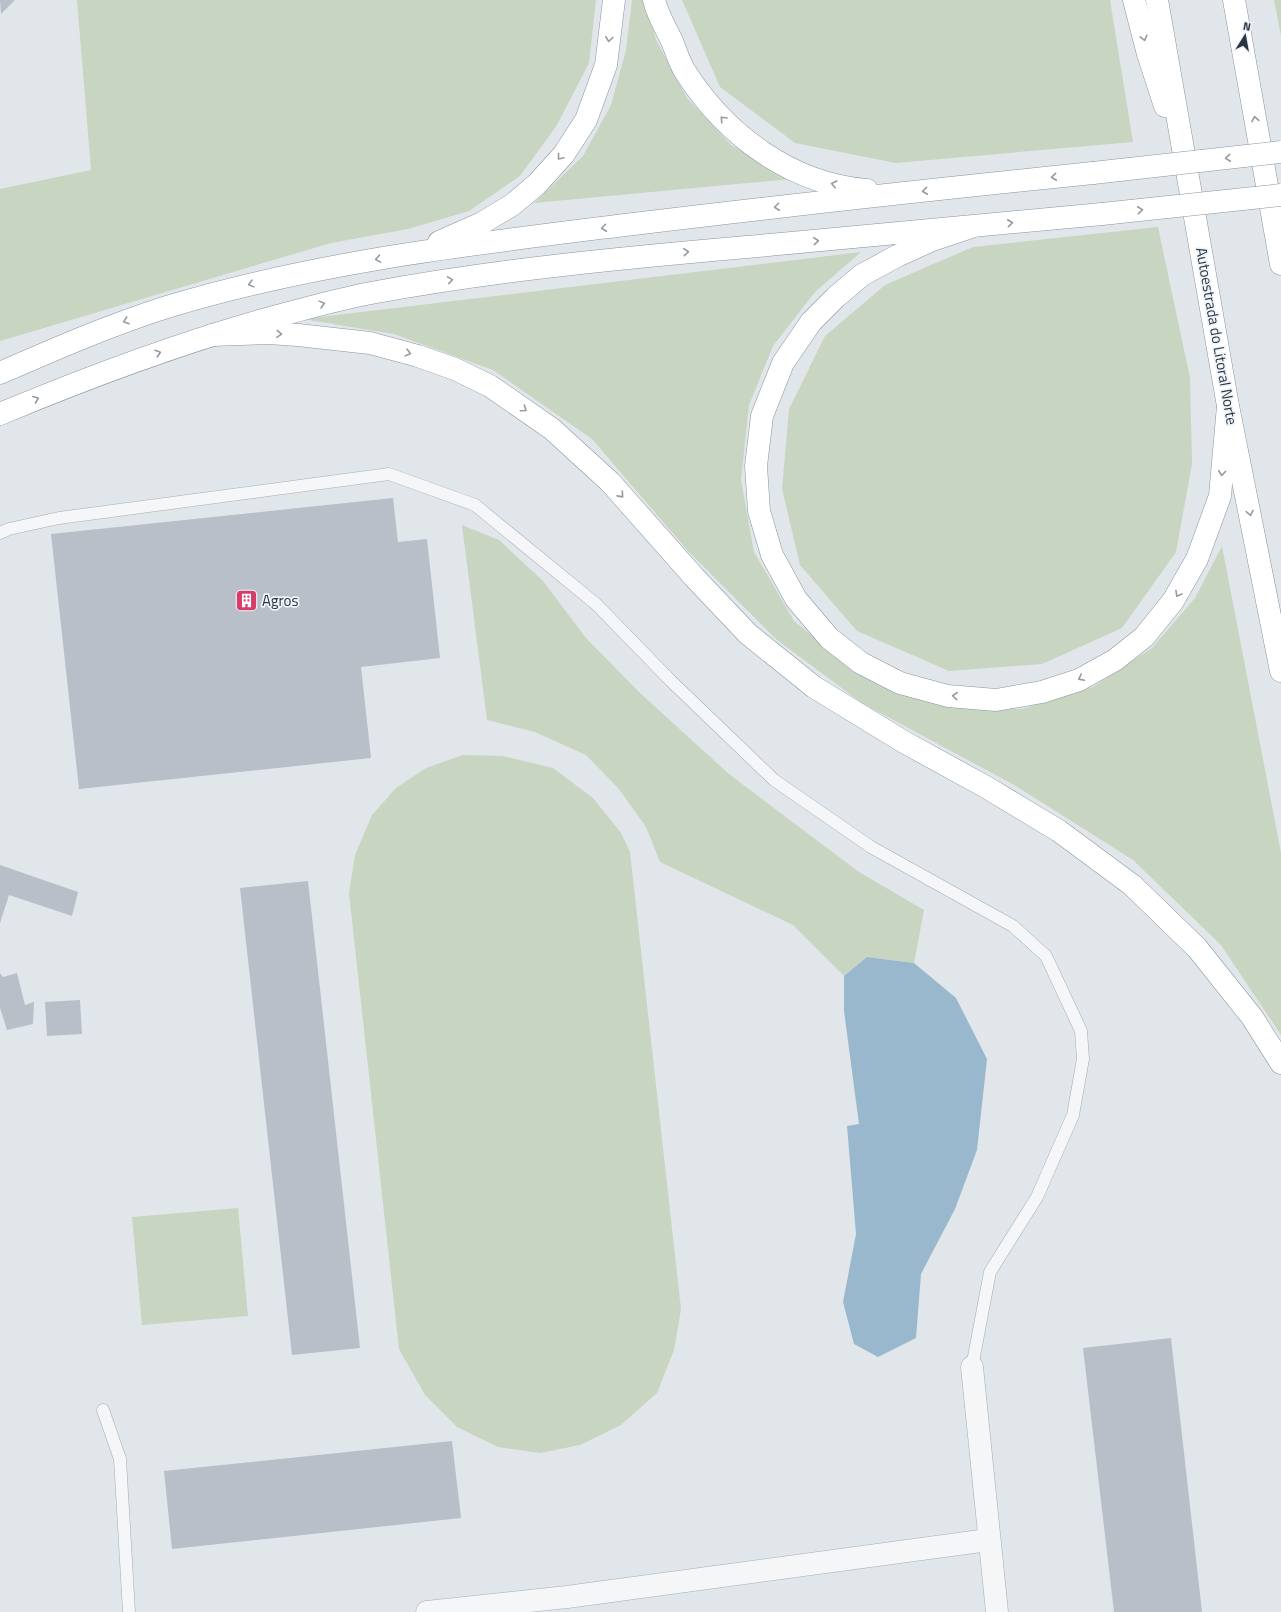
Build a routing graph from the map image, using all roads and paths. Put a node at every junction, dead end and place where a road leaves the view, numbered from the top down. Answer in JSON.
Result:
{"nodes":[{"id":1,"x":614,"y":0,"type":"edge"},
{"id":2,"x":654,"y":0,"type":"edge"},
{"id":3,"x":1134,"y":0,"type":"edge"},
{"id":4,"x":1157,"y":0,"type":"edge"},
{"id":5,"x":1234,"y":0,"type":"edge"},
{"id":6,"x":1242,"y":0,"type":"edge"},
{"id":7,"x":1242,"y":40,"type":"junction"},
{"id":8,"x":1281,"y":152,"type":"edge"},
{"id":9,"x":1264,"y":172,"type":"junction"},
{"id":10,"x":1190,"y":185,"type":"junction"},
{"id":11,"x":900,"y":193,"type":"junction"},
{"id":12,"x":1281,"y":194,"type":"edge"},
{"id":13,"x":1281,"y":220,"type":"edge"},
{"id":14,"x":971,"y":227,"type":"junction"},
{"id":15,"x":410,"y":254,"type":"junction"},
{"id":16,"x":1281,"y":264,"type":"edge"},
{"id":17,"x":212,"y":335,"type":"junction"},
{"id":18,"x":0,"y":373,"type":"edge"},
{"id":19,"x":1228,"y":406,"type":"junction"},
{"id":20,"x":0,"y":414,"type":"edge"},
{"id":21,"x":0,"y":533,"type":"edge"},
{"id":22,"x":1281,"y":671,"type":"edge"},
{"id":23,"x":1281,"y":1063,"type":"edge"},
{"id":24,"x":972,"y":1367,"type":"joint"},
{"id":25,"x":103,"y":1410,"type":"dead end"},
{"id":26,"x":988,"y":1540,"type":"junction"},
{"id":27,"x":568,"y":1604,"type":"edge"},
{"id":28,"x":129,"y":1612,"type":"edge"},
{"id":29,"x":427,"y":1612,"type":"edge"},
{"id":30,"x":997,"y":1612,"type":"edge"}],
"edges":[{"from":1,"to":15,"type":"highway","one_way":true},
{"from":11,"to":2,"type":"highway","one_way":true},
{"from":3,"to":10,"type":"highway","one_way":true},
{"from":4,"to":10,"type":"highway","name":"Autoestrada do Litoral Norte"},
{"from":5,"to":7,"type":"highway"},
{"from":6,"to":7,"type":"highway"},
{"from":9,"to":7,"type":"highway","one_way":true},
{"from":8,"to":11,"type":"highway","one_way":true,"bridge":true},
{"from":9,"to":13,"type":"highway"},
{"from":9,"to":16,"type":"highway"},
{"from":10,"to":19,"type":"highway","name":"Autoestrada do Litoral Norte"},
{"from":11,"to":15,"type":"highway","one_way":true},
{"from":14,"to":12,"type":"highway","one_way":true,"bridge":true},
{"from":17,"to":14,"type":"highway","one_way":true},
{"from":19,"to":14,"type":"highway","one_way":true},
{"from":15,"to":18,"type":"highway","one_way":true},
{"from":20,"to":17,"type":"highway","one_way":true},
{"from":17,"to":23,"type":"highway","one_way":true},
{"from":19,"to":22,"type":"highway","name":"Autoestrada do Litoral Norte","one_way":true},
{"from":21,"to":24,"type":"lane"},
{"from":24,"to":26,"type":"street"},
{"from":25,"to":28,"type":"lane"},
{"from":26,"to":27,"type":"street"},
{"from":26,"to":30,"type":"street"},
{"from":27,"to":29,"type":"street"}]}
